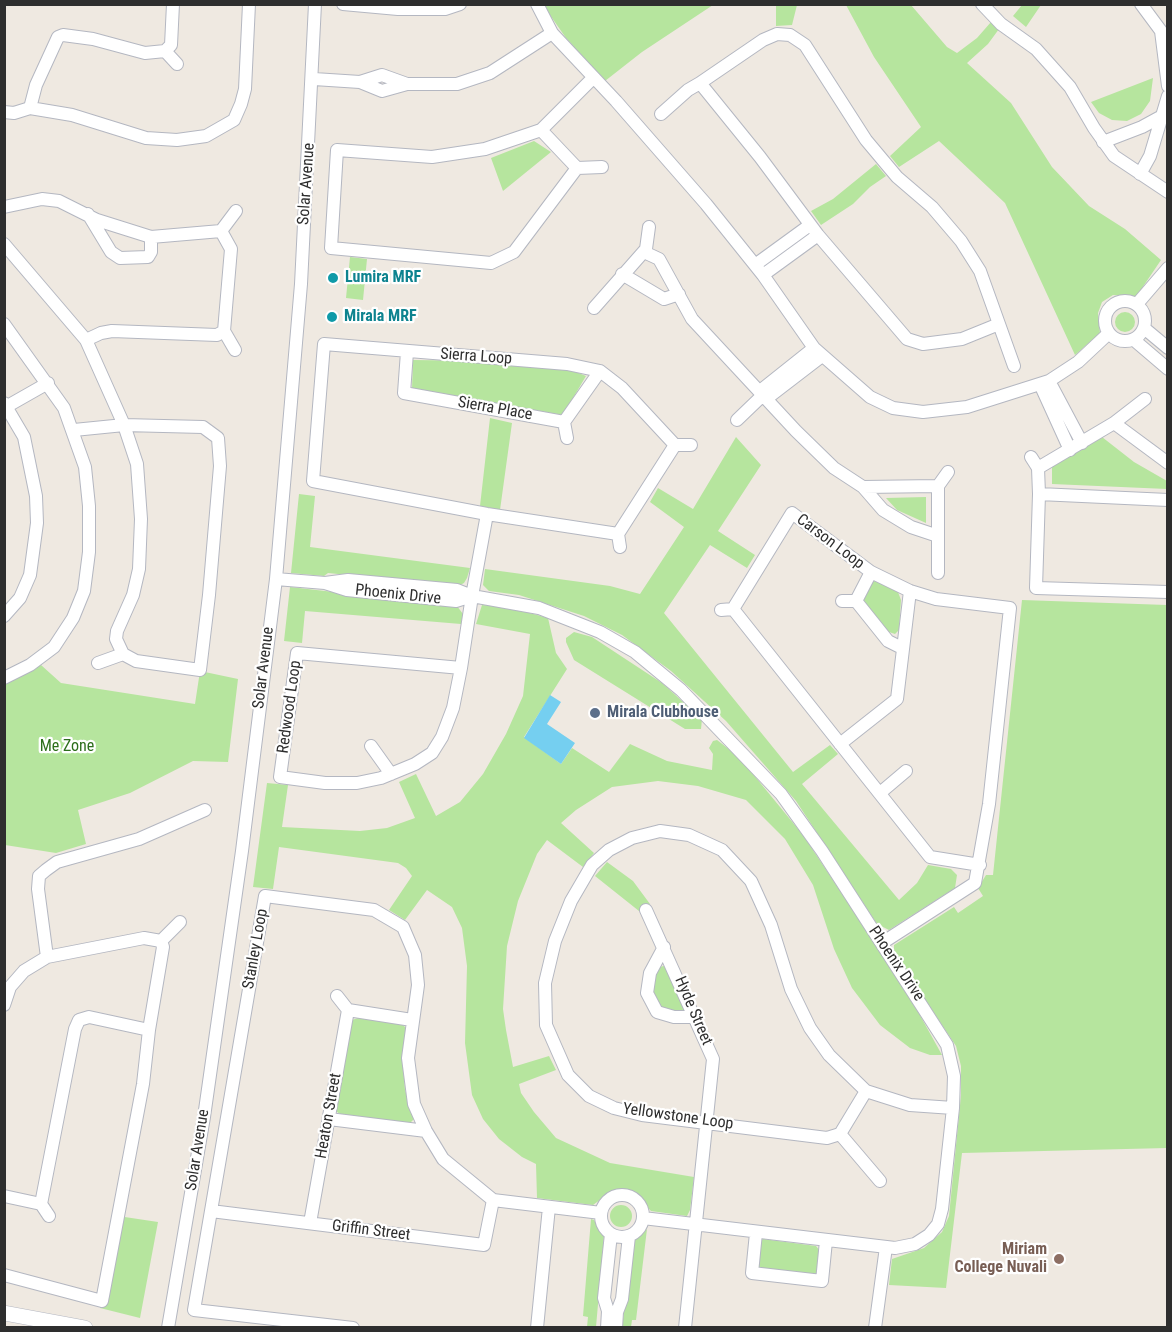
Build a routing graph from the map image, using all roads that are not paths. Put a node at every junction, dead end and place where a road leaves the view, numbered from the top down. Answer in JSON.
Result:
{"nodes":[{"id":1,"x":173,"y":4,"type":"edge"},
{"id":2,"x":249,"y":4,"type":"edge"},
{"id":3,"x":315,"y":4,"type":"edge"},
{"id":4,"x":343,"y":4,"type":"edge"},
{"id":5,"x":460,"y":4,"type":"edge"},
{"id":6,"x":537,"y":4,"type":"edge"},
{"id":7,"x":982,"y":4,"type":"edge"},
{"id":8,"x":1141,"y":4,"type":"edge"},
{"id":9,"x":445,"y":7,"type":"edge"},
{"id":10,"x":552,"y":33,"type":"junction"},
{"id":11,"x":165,"y":51,"type":"junction"},
{"id":12,"x":177,"y":64,"type":"dead end"},
{"id":13,"x":593,"y":78,"type":"junction"},
{"id":14,"x":314,"y":79,"type":"junction"},
{"id":15,"x":700,"y":83,"type":"junction"},
{"id":16,"x":1167,"y":86,"type":"edge"},
{"id":17,"x":1167,"y":96,"type":"edge"},
{"id":18,"x":30,"y":108,"type":"junction"},
{"id":19,"x":4,"y":111,"type":"edge"},
{"id":20,"x":661,"y":114,"type":"dead end"},
{"id":21,"x":1164,"y":115,"type":"junction"},
{"id":22,"x":542,"y":130,"type":"junction"},
{"id":23,"x":1103,"y":142,"type":"junction"},
{"id":24,"x":602,"y":167,"type":"dead end"},
{"id":25,"x":577,"y":168,"type":"junction"},
{"id":26,"x":1140,"y":174,"type":"junction"},
{"id":27,"x":1167,"y":192,"type":"edge"},
{"id":28,"x":4,"y":207,"type":"edge"},
{"id":29,"x":236,"y":211,"type":"dead end"},
{"id":30,"x":88,"y":214,"type":"junction"},
{"id":31,"x":649,"y":227,"type":"dead end"},
{"id":32,"x":814,"y":230,"type":"junction"},
{"id":33,"x":221,"y":231,"type":"junction"},
{"id":34,"x":151,"y":237,"type":"junction"},
{"id":35,"x":4,"y":244,"type":"edge"},
{"id":36,"x":644,"y":252,"type":"junction"},
{"id":37,"x":1167,"y":268,"type":"edge"},
{"id":38,"x":759,"y":270,"type":"junction"},
{"id":39,"x":622,"y":274,"type":"junction"},
{"id":40,"x":679,"y":294,"type":"junction"},
{"id":41,"x":1137,"y":304,"type":"junction"},
{"id":42,"x":594,"y":308,"type":"dead end"},
{"id":43,"x":4,"y":324,"type":"edge"},
{"id":44,"x":999,"y":324,"type":"junction"},
{"id":45,"x":1144,"y":328,"type":"junction"},
{"id":46,"x":224,"y":331,"type":"junction"},
{"id":47,"x":1109,"y":333,"type":"junction"},
{"id":48,"x":86,"y":340,"type":"junction"},
{"id":49,"x":1134,"y":340,"type":"junction"},
{"id":50,"x":1167,"y":348,"type":"edge"},
{"id":51,"x":235,"y":351,"type":"dead end"},
{"id":52,"x":407,"y":352,"type":"junction"},
{"id":53,"x":818,"y":352,"type":"junction"},
{"id":54,"x":1014,"y":366,"type":"dead end"},
{"id":55,"x":1167,"y":369,"type":"edge"},
{"id":56,"x":600,"y":371,"type":"junction"},
{"id":57,"x":1045,"y":382,"type":"junction"},
{"id":58,"x":48,"y":383,"type":"junction"},
{"id":59,"x":763,"y":395,"type":"junction"},
{"id":60,"x":1145,"y":399,"type":"dead end"},
{"id":61,"x":5,"y":406,"type":"edge"},
{"id":62,"x":737,"y":420,"type":"dead end"},
{"id":63,"x":564,"y":422,"type":"junction"},
{"id":64,"x":1114,"y":423,"type":"junction"},
{"id":65,"x":124,"y":425,"type":"junction"},
{"id":66,"x":74,"y":430,"type":"junction"},
{"id":67,"x":567,"y":438,"type":"dead end"},
{"id":68,"x":1082,"y":442,"type":"junction"},
{"id":69,"x":675,"y":445,"type":"junction"},
{"id":70,"x":691,"y":445,"type":"dead end"},
{"id":71,"x":1070,"y":450,"type":"junction"},
{"id":72,"x":1031,"y":456,"type":"dead end"},
{"id":73,"x":1167,"y":463,"type":"edge"},
{"id":74,"x":1038,"y":468,"type":"junction"},
{"id":75,"x":948,"y":472,"type":"dead end"},
{"id":76,"x":938,"y":486,"type":"junction"},
{"id":77,"x":863,"y":487,"type":"junction"},
{"id":78,"x":1039,"y":494,"type":"junction"},
{"id":79,"x":1167,"y":500,"type":"edge"},
{"id":80,"x":488,"y":514,"type":"junction"},
{"id":81,"x":618,"y":534,"type":"junction"},
{"id":82,"x":938,"y":536,"type":"junction"},
{"id":83,"x":620,"y":547,"type":"dead end"},
{"id":84,"x":871,"y":572,"type":"junction"},
{"id":85,"x":938,"y":573,"type":"dead end"},
{"id":86,"x":276,"y":579,"type":"junction"},
{"id":87,"x":910,"y":591,"type":"junction"},
{"id":88,"x":1167,"y":592,"type":"edge"},
{"id":89,"x":472,"y":596,"type":"junction"},
{"id":90,"x":842,"y":601,"type":"dead end"},
{"id":91,"x":856,"y":601,"type":"junction"},
{"id":92,"x":734,"y":609,"type":"junction"},
{"id":93,"x":720,"y":610,"type":"dead end"},
{"id":94,"x":4,"y":616,"type":"edge"},
{"id":95,"x":902,"y":648,"type":"junction"},
{"id":96,"x":123,"y":654,"type":"junction"},
{"id":97,"x":98,"y":663,"type":"dead end"},
{"id":98,"x":461,"y":668,"type":"junction"},
{"id":99,"x":4,"y":678,"type":"edge"},
{"id":100,"x":840,"y":744,"type":"junction"},
{"id":101,"x":371,"y":747,"type":"dead end"},
{"id":102,"x":906,"y":771,"type":"dead end"},
{"id":103,"x":391,"y":774,"type":"junction"},
{"id":104,"x":880,"y":793,"type":"junction"},
{"id":105,"x":206,"y":810,"type":"dead end"},
{"id":106,"x":980,"y":865,"type":"junction"},
{"id":107,"x":646,"y":910,"type":"dead end"},
{"id":108,"x":180,"y":922,"type":"dead end"},
{"id":109,"x":161,"y":941,"type":"junction"},
{"id":110,"x":882,"y":943,"type":"junction"},
{"id":111,"x":664,"y":947,"type":"junction"},
{"id":112,"x":47,"y":957,"type":"junction"},
{"id":113,"x":337,"y":996,"type":"dead end"},
{"id":114,"x":4,"y":1005,"type":"edge"},
{"id":115,"x":348,"y":1010,"type":"junction"},
{"id":116,"x":697,"y":1017,"type":"junction"},
{"id":117,"x":412,"y":1020,"type":"junction"},
{"id":118,"x":149,"y":1030,"type":"junction"},
{"id":119,"x":866,"y":1090,"type":"junction"},
{"id":120,"x":954,"y":1108,"type":"junction"},
{"id":121,"x":329,"y":1119,"type":"junction"},
{"id":122,"x":706,"y":1122,"type":"junction"},
{"id":123,"x":426,"y":1131,"type":"junction"},
{"id":124,"x":840,"y":1134,"type":"junction"},
{"id":125,"x":880,"y":1181,"type":"dead end"},
{"id":126,"x":4,"y":1196,"type":"edge"},
{"id":127,"x":493,"y":1200,"type":"junction"},
{"id":128,"x":41,"y":1204,"type":"junction"},
{"id":129,"x":549,"y":1207,"type":"junction"},
{"id":130,"x":211,"y":1211,"type":"junction"},
{"id":131,"x":601,"y":1213,"type":"junction"},
{"id":132,"x":49,"y":1216,"type":"dead end"},
{"id":133,"x":643,"y":1218,"type":"junction"},
{"id":134,"x":310,"y":1223,"type":"junction"},
{"id":135,"x":696,"y":1225,"type":"junction"},
{"id":136,"x":756,"y":1233,"type":"junction"},
{"id":137,"x":611,"y":1234,"type":"junction"},
{"id":138,"x":628,"y":1236,"type":"junction"},
{"id":139,"x":826,"y":1241,"type":"junction"},
{"id":140,"x":886,"y":1247,"type":"junction"},
{"id":141,"x":4,"y":1275,"type":"edge"},
{"id":142,"x":4,"y":1313,"type":"edge"},
{"id":143,"x":85,"y":1328,"type":"edge"},
{"id":144,"x":168,"y":1328,"type":"edge"},
{"id":145,"x":353,"y":1328,"type":"edge"},
{"id":146,"x":537,"y":1328,"type":"edge"},
{"id":147,"x":607,"y":1328,"type":"edge"},
{"id":148,"x":616,"y":1328,"type":"edge"},
{"id":149,"x":684,"y":1328,"type":"edge"},
{"id":150,"x":875,"y":1328,"type":"edge"}],
"edges":[{"from":1,"to":11,"type":"street"},
{"from":2,"to":18,"type":"street"},
{"from":3,"to":14,"type":"street","name":"Solar Avenue"},
{"from":4,"to":9,"type":"street"},
{"from":5,"to":9,"type":"street"},
{"from":6,"to":10,"type":"street"},
{"from":7,"to":23,"type":"street"},
{"from":8,"to":16,"type":"street"},
{"from":10,"to":13,"type":"street"},
{"from":10,"to":14,"type":"street"},
{"from":11,"to":12,"type":"street"},
{"from":11,"to":18,"type":"street"},
{"from":13,"to":22,"type":"street"},
{"from":13,"to":38,"type":"street"},
{"from":14,"to":86,"type":"street","name":"Solar Avenue"},
{"from":15,"to":20,"type":"street"},
{"from":15,"to":32,"type":"street"},
{"from":15,"to":44,"type":"street"},
{"from":17,"to":21,"type":"street"},
{"from":18,"to":19,"type":"street"},
{"from":21,"to":23,"type":"street"},
{"from":21,"to":26,"type":"street"},
{"from":22,"to":25,"type":"street"},
{"from":22,"to":25,"type":"street"},
{"from":23,"to":26,"type":"street"},
{"from":24,"to":25,"type":"street"},
{"from":26,"to":27,"type":"street"},
{"from":28,"to":30,"type":"street"},
{"from":29,"to":33,"type":"street"},
{"from":30,"to":34,"type":"street"},
{"from":30,"to":34,"type":"street"},
{"from":31,"to":36,"type":"street"},
{"from":32,"to":38,"type":"street"},
{"from":32,"to":44,"type":"street"},
{"from":33,"to":34,"type":"street"},
{"from":33,"to":46,"type":"street"},
{"from":35,"to":48,"type":"street"},
{"from":36,"to":39,"type":"street"},
{"from":36,"to":40,"type":"street"},
{"from":37,"to":41,"type":"street"},
{"from":38,"to":53,"type":"street"},
{"from":39,"to":40,"type":"street"},
{"from":39,"to":42,"type":"street"},
{"from":40,"to":59,"type":"street"},
{"from":41,"to":45,"type":"street"},
{"from":41,"to":47,"type":"street"},
{"from":43,"to":58,"type":"street"},
{"from":44,"to":54,"type":"street"},
{"from":45,"to":49,"type":"street"},
{"from":45,"to":50,"type":"street"},
{"from":46,"to":48,"type":"street"},
{"from":46,"to":51,"type":"street"},
{"from":47,"to":49,"type":"street"},
{"from":47,"to":57,"type":"street"},
{"from":48,"to":65,"type":"street"},
{"from":49,"to":55,"type":"street"},
{"from":52,"to":56,"type":"street","name":"Sierra Loop"},
{"from":52,"to":63,"type":"street","name":"Sierra Place"},
{"from":52,"to":80,"type":"street","name":"Sierra Loop"},
{"from":53,"to":57,"type":"street"},
{"from":53,"to":59,"type":"street"},
{"from":56,"to":63,"type":"street"},
{"from":56,"to":69,"type":"street","name":"Sierra Loop"},
{"from":57,"to":68,"type":"street"},
{"from":57,"to":71,"type":"street"},
{"from":58,"to":61,"type":"street"},
{"from":58,"to":66,"type":"street"},
{"from":59,"to":62,"type":"street"},
{"from":59,"to":77,"type":"street"},
{"from":60,"to":64,"type":"street"},
{"from":61,"to":94,"type":"street"},
{"from":63,"to":67,"type":"street"},
{"from":64,"to":68,"type":"street"},
{"from":64,"to":73,"type":"street"},
{"from":65,"to":66,"type":"street"},
{"from":65,"to":96,"type":"street"},
{"from":65,"to":96,"type":"street"},
{"from":66,"to":99,"type":"street"},
{"from":68,"to":71,"type":"street"},
{"from":69,"to":70,"type":"street"},
{"from":69,"to":81,"type":"street"},
{"from":71,"to":74,"type":"street"},
{"from":72,"to":74,"type":"street"},
{"from":74,"to":78,"type":"street"},
{"from":75,"to":76,"type":"street"},
{"from":76,"to":77,"type":"street"},
{"from":76,"to":82,"type":"street"},
{"from":77,"to":82,"type":"street"},
{"from":78,"to":79,"type":"street"},
{"from":78,"to":88,"type":"street"},
{"from":80,"to":81,"type":"street","name":"Sierra Loop"},
{"from":80,"to":89,"type":"street","name":"Redwood Loop"},
{"from":81,"to":83,"type":"street"},
{"from":82,"to":85,"type":"street"},
{"from":84,"to":87,"type":"street","name":"Carson Loop"},
{"from":84,"to":91,"type":"street"},
{"from":84,"to":92,"type":"street","name":"Carson Loop"},
{"from":86,"to":89,"type":"street","name":"Phoenix Drive"},
{"from":86,"to":144,"type":"street","name":"Solar Avenue"},
{"from":87,"to":95,"type":"street"},
{"from":87,"to":106,"type":"street","name":"Carson Loop"},
{"from":89,"to":98,"type":"street","name":"Redwood Loop"},
{"from":89,"to":110,"type":"street","name":"Phoenix Drive"},
{"from":90,"to":91,"type":"street"},
{"from":91,"to":95,"type":"street"},
{"from":92,"to":93,"type":"street"},
{"from":92,"to":100,"type":"street"},
{"from":95,"to":100,"type":"street"},
{"from":96,"to":97,"type":"street"},
{"from":98,"to":103,"type":"street","name":"Redwood Loop"},
{"from":98,"to":103,"type":"street","name":"Redwood Loop"},
{"from":100,"to":104,"type":"street"},
{"from":101,"to":103,"type":"street"},
{"from":102,"to":104,"type":"street"},
{"from":104,"to":106,"type":"street"},
{"from":105,"to":112,"type":"street"},
{"from":106,"to":110,"type":"street","name":"Carson Loop"},
{"from":107,"to":111,"type":"street","name":"Hyde Street"},
{"from":108,"to":109,"type":"street"},
{"from":109,"to":112,"type":"street"},
{"from":109,"to":118,"type":"street"},
{"from":110,"to":120,"type":"street","name":"Phoenix Drive"},
{"from":111,"to":116,"type":"street","name":"Hyde Street"},
{"from":111,"to":116,"type":"street"},
{"from":112,"to":114,"type":"street"},
{"from":113,"to":115,"type":"street"},
{"from":115,"to":117,"type":"street"},
{"from":115,"to":121,"type":"street","name":"Heaton Street"},
{"from":116,"to":122,"type":"street","name":"Hyde Street"},
{"from":117,"to":123,"type":"street","name":"Stanley Loop"},
{"from":117,"to":130,"type":"street","name":"Stanley Loop"},
{"from":118,"to":128,"type":"street"},
{"from":118,"to":141,"type":"street"},
{"from":119,"to":120,"type":"street","name":"Yellowstone Loop"},
{"from":119,"to":122,"type":"street","name":"Yellowstone Loop"},
{"from":119,"to":124,"type":"street"},
{"from":120,"to":140,"type":"street","name":"Phoenix Drive"},
{"from":121,"to":123,"type":"street"},
{"from":121,"to":134,"type":"street","name":"Heaton Street"},
{"from":122,"to":124,"type":"street","name":"Yellowstone Loop"},
{"from":122,"to":135,"type":"street","name":"Hyde Street"},
{"from":123,"to":127,"type":"street","name":"Stanley Loop"},
{"from":124,"to":125,"type":"street"},
{"from":126,"to":128,"type":"street"},
{"from":127,"to":129,"type":"street"},
{"from":127,"to":134,"type":"street","name":"Griffin Street"},
{"from":128,"to":132,"type":"street"},
{"from":129,"to":131,"type":"street"},
{"from":129,"to":146,"type":"street"},
{"from":130,"to":134,"type":"street","name":"Griffin Street"},
{"from":130,"to":145,"type":"street","name":"Stanley Loop"},
{"from":131,"to":133,"type":"street"},
{"from":131,"to":137,"type":"street"},
{"from":133,"to":135,"type":"street","name":"Phoenix Drive"},
{"from":133,"to":138,"type":"street"},
{"from":135,"to":136,"type":"street","name":"Phoenix Drive"},
{"from":135,"to":149,"type":"street","name":"Hyde Street"},
{"from":136,"to":139,"type":"street","name":"Phoenix Drive"},
{"from":136,"to":139,"type":"street"},
{"from":137,"to":138,"type":"street"},
{"from":137,"to":147,"type":"street"},
{"from":138,"to":148,"type":"street"},
{"from":139,"to":140,"type":"street","name":"Phoenix Drive"},
{"from":140,"to":150,"type":"street"},
{"from":142,"to":143,"type":"street"}]}
